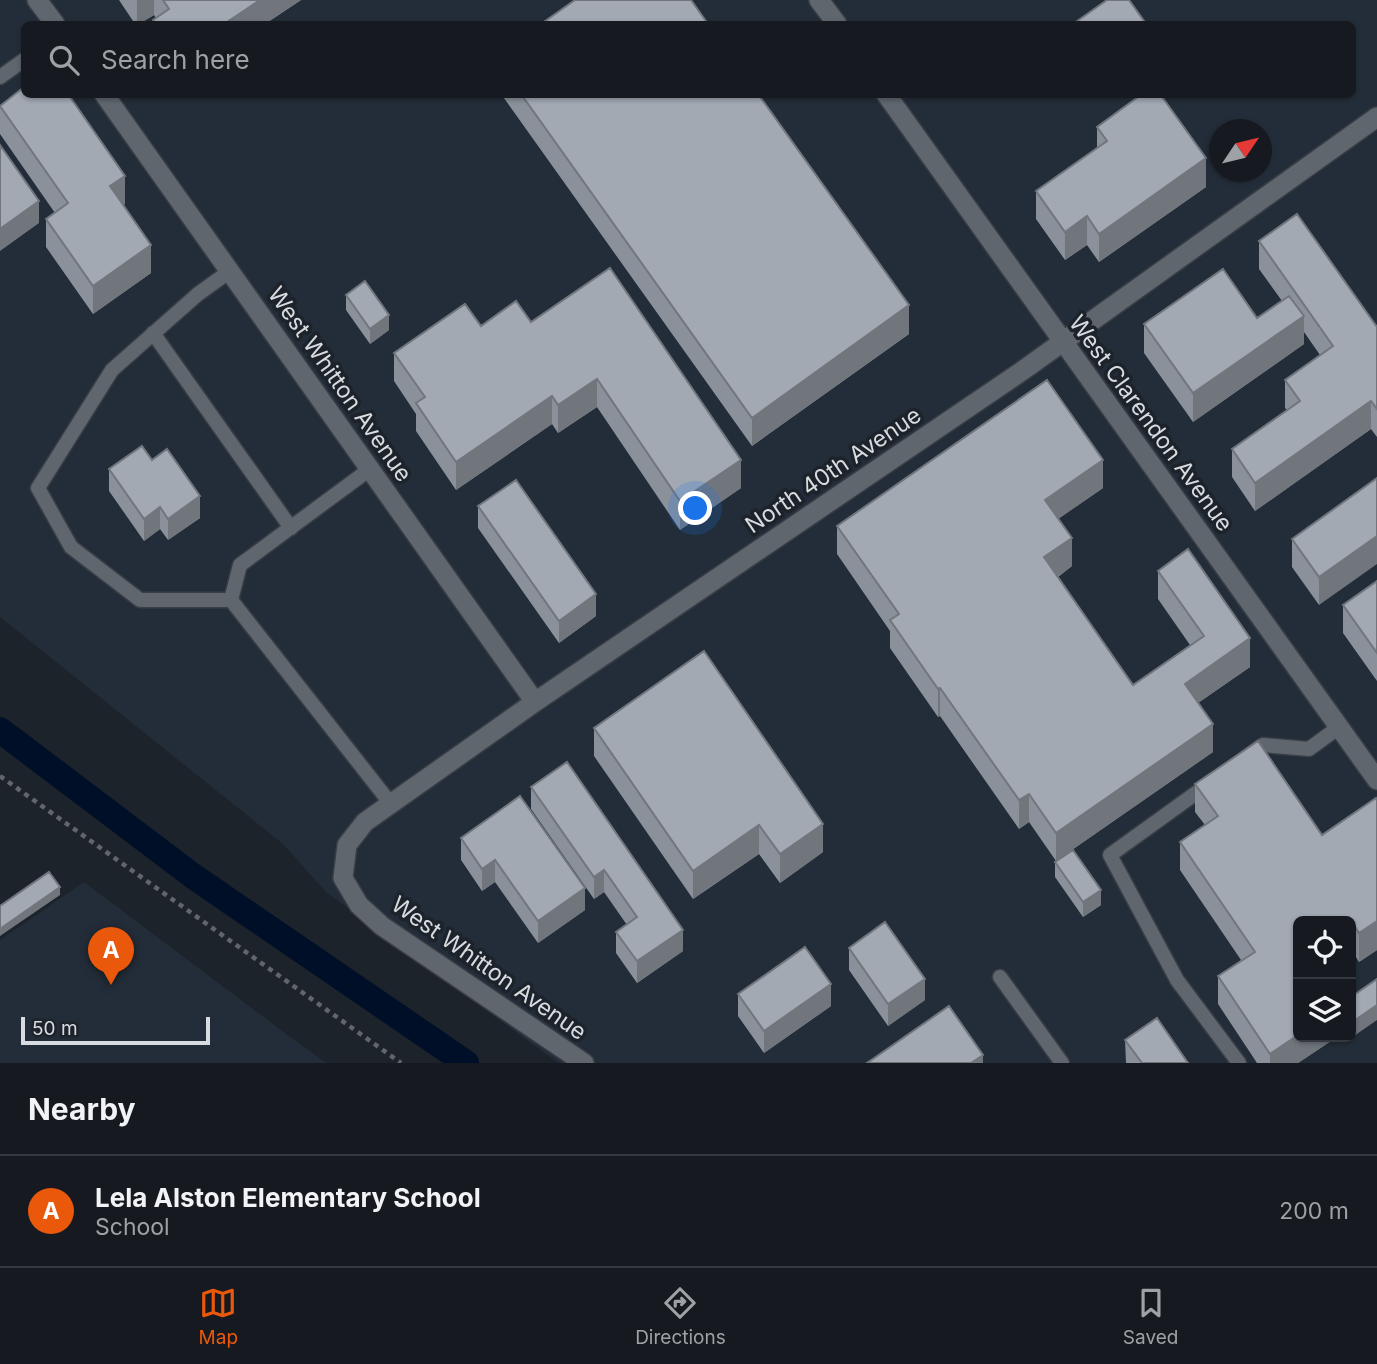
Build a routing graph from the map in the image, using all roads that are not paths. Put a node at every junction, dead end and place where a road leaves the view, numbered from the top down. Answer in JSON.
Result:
{"nodes":[{"id":1,"x":37,"y":0,"type":"edge"},
{"id":2,"x":819,"y":0,"type":"edge"},
{"id":3,"x":53,"y":21,"type":"edge"},
{"id":4,"x":835,"y":21,"type":"edge"},
{"id":5,"x":21,"y":62,"type":"edge"},
{"id":6,"x":0,"y":77,"type":"edge"},
{"id":7,"x":107,"y":98,"type":"edge"},
{"id":8,"x":890,"y":98,"type":"edge"},
{"id":9,"x":1377,"y":117,"type":"edge"},
{"id":10,"x":230,"y":271,"type":"junction"},
{"id":11,"x":153,"y":333,"type":"junction"},
{"id":12,"x":1063,"y":342,"type":"junction"},
{"id":13,"x":370,"y":469,"type":"junction"},
{"id":14,"x":291,"y":528,"type":"junction"},
{"id":15,"x":231,"y":600,"type":"junction"},
{"id":16,"x":535,"y":702,"type":"junction"},
{"id":17,"x":1339,"y":727,"type":"junction"},
{"id":18,"x":1377,"y":780,"type":"edge"},
{"id":19,"x":391,"y":804,"type":"junction"},
{"id":20,"x":343,"y":878,"type":"joint"},
{"id":21,"x":1000,"y":977,"type":"dead end"},
{"id":22,"x":584,"y":1063,"type":"edge"},
{"id":23,"x":1062,"y":1063,"type":"edge"},
{"id":24,"x":1239,"y":1063,"type":"edge"}],
"edges":[{"from":1,"to":3,"type":"street"},
{"from":2,"to":4,"type":"street"},
{"from":5,"to":6,"type":"lane"},
{"from":7,"to":10,"type":"street","name":"West Whitton Avenue"},
{"from":8,"to":12,"type":"street","name":"West Clarendon Avenue"},
{"from":9,"to":12,"type":"street","name":"North 40th Avenue"},
{"from":10,"to":11,"type":"lane"},
{"from":10,"to":13,"type":"street","name":"West Whitton Avenue"},
{"from":11,"to":14,"type":"lane"},
{"from":11,"to":15,"type":"lane"},
{"from":12,"to":16,"type":"street","name":"North 40th Avenue"},
{"from":12,"to":17,"type":"street","name":"West Clarendon Avenue"},
{"from":13,"to":14,"type":"lane"},
{"from":13,"to":16,"type":"street","name":"West Whitton Avenue"},
{"from":14,"to":15,"type":"lane"},
{"from":15,"to":19,"type":"lane"},
{"from":16,"to":19,"type":"street","name":"North 40th Avenue"},
{"from":17,"to":18,"type":"street","name":"West Clarendon Avenue"},
{"from":17,"to":24,"type":"lane"},
{"from":19,"to":20,"type":"street","name":"North 40th Avenue"},
{"from":20,"to":22,"type":"street","name":"West Whitton Avenue"},
{"from":21,"to":23,"type":"lane"}]}
